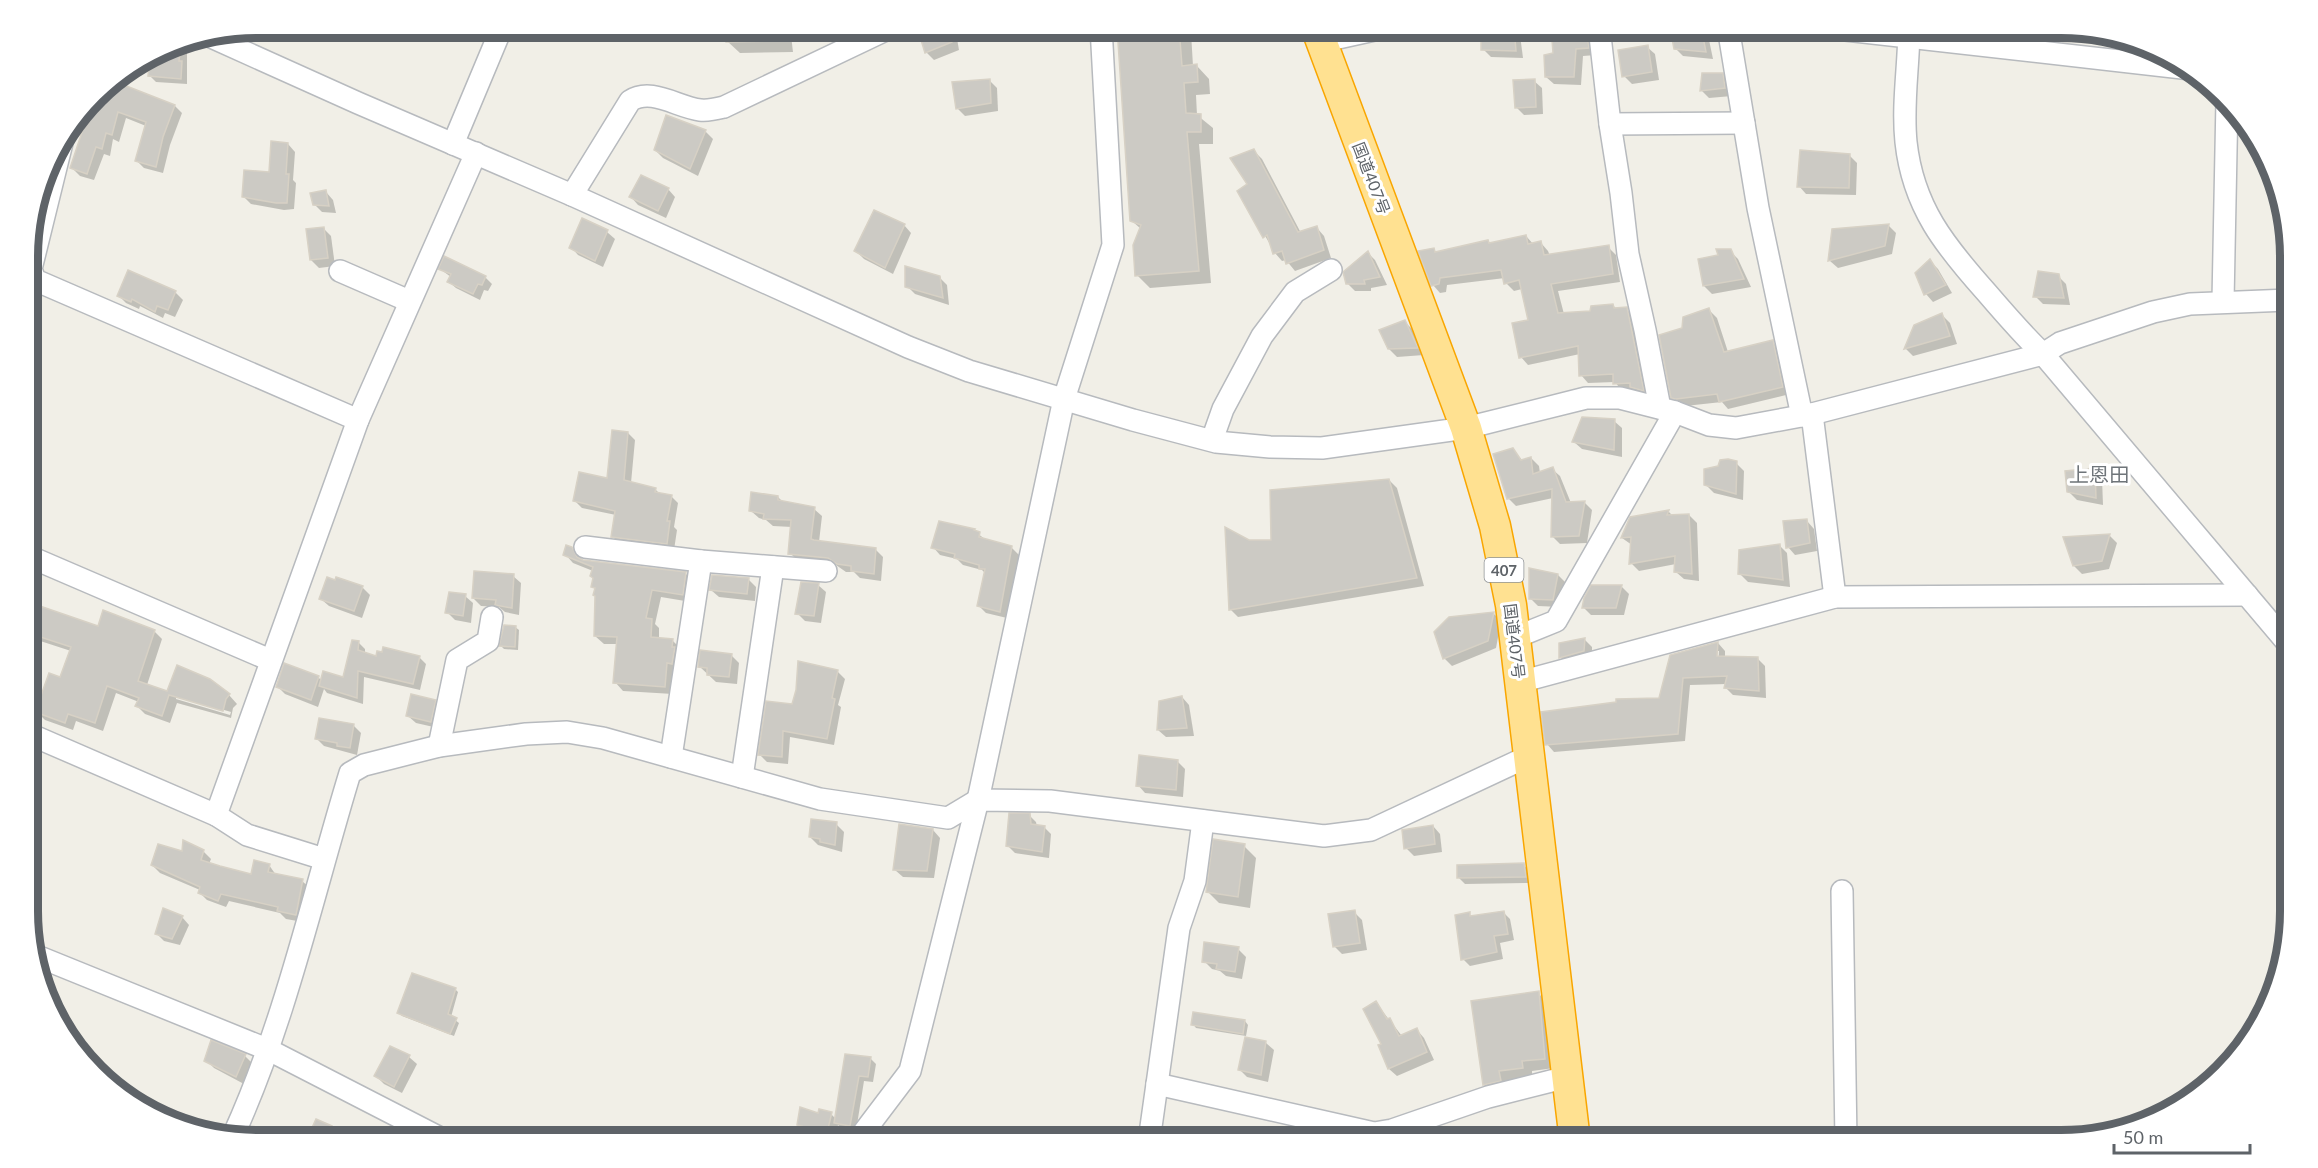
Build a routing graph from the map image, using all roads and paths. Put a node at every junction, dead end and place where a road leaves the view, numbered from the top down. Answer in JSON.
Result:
{"nodes":[{"id":1,"x":497,"y":38,"type":"edge"},
{"id":2,"x":869,"y":38,"type":"edge"},
{"id":3,"x":1102,"y":38,"type":"edge"},
{"id":4,"x":1320,"y":38,"type":"edge"},
{"id":5,"x":1600,"y":38,"type":"edge"},
{"id":6,"x":1730,"y":38,"type":"edge"},
{"id":7,"x":1909,"y":38,"type":"edge"},
{"id":8,"x":1948,"y":38,"type":"edge"},
{"id":9,"x":220,"y":41,"type":"edge"},
{"id":10,"x":2170,"y":66,"type":"edge"},
{"id":11,"x":2227,"y":113,"type":"edge"},
{"id":12,"x":1744,"y":123,"type":"junction"},
{"id":13,"x":1610,"y":124,"type":"junction"},
{"id":14,"x":453,"y":144,"type":"junction"},
{"id":15,"x":476,"y":153,"type":"junction"},
{"id":16,"x":56,"y":168,"type":"edge"},
{"id":17,"x":572,"y":195,"type":"junction"},
{"id":18,"x":38,"y":240,"type":"edge"},
{"id":19,"x":1331,"y":270,"type":"dead end"},
{"id":20,"x":340,"y":271,"type":"dead end"},
{"id":21,"x":38,"y":281,"type":"edge"},
{"id":22,"x":2280,"y":300,"type":"edge"},
{"id":23,"x":409,"y":301,"type":"junction"},
{"id":24,"x":2223,"y":301,"type":"junction"},
{"id":25,"x":2043,"y":354,"type":"junction"},
{"id":26,"x":1064,"y":399,"type":"junction"},
{"id":27,"x":1667,"y":410,"type":"junction"},
{"id":28,"x":1807,"y":415,"type":"junction"},
{"id":29,"x":358,"y":420,"type":"junction"},
{"id":30,"x":1466,"y":428,"type":"junction"},
{"id":31,"x":1212,"y":440,"type":"junction"},
{"id":32,"x":585,"y":547,"type":"dead end"},
{"id":33,"x":38,"y":560,"type":"edge"},
{"id":34,"x":700,"y":561,"type":"junction"},
{"id":35,"x":773,"y":567,"type":"junction"},
{"id":36,"x":826,"y":571,"type":"dead end"},
{"id":37,"x":2247,"y":595,"type":"junction"},
{"id":38,"x":1835,"y":597,"type":"junction"},
{"id":39,"x":492,"y":617,"type":"dead end"},
{"id":40,"x":2280,"y":634,"type":"edge"},
{"id":41,"x":1514,"y":638,"type":"junction"},
{"id":42,"x":270,"y":660,"type":"junction"},
{"id":43,"x":1520,"y":682,"type":"junction"},
{"id":44,"x":38,"y":738,"type":"edge"},
{"id":45,"x":439,"y":746,"type":"junction"},
{"id":46,"x":1529,"y":756,"type":"junction"},
{"id":47,"x":671,"y":757,"type":"junction"},
{"id":48,"x":742,"y":777,"type":"junction"},
{"id":49,"x":978,"y":800,"type":"junction"},
{"id":50,"x":216,"y":815,"type":"junction"},
{"id":51,"x":1203,"y":821,"type":"junction"},
{"id":52,"x":324,"y":859,"type":"junction"},
{"id":53,"x":1842,"y":891,"type":"dead end"},
{"id":54,"x":43,"y":958,"type":"edge"},
{"id":55,"x":269,"y":1050,"type":"junction"},
{"id":56,"x":1567,"y":1077,"type":"junction"},
{"id":57,"x":1157,"y":1084,"type":"junction"},
{"id":58,"x":236,"y":1130,"type":"edge"},
{"id":59,"x":425,"y":1130,"type":"edge"},
{"id":60,"x":866,"y":1130,"type":"edge"},
{"id":61,"x":1151,"y":1130,"type":"edge"},
{"id":62,"x":1357,"y":1130,"type":"edge"},
{"id":63,"x":1392,"y":1130,"type":"edge"},
{"id":64,"x":1574,"y":1130,"type":"edge"},
{"id":65,"x":1846,"y":1130,"type":"edge"}],
"edges":[{"from":1,"to":14,"type":"street"},
{"from":2,"to":17,"type":"street"},
{"from":3,"to":26,"type":"street"},
{"from":4,"to":30,"type":"highway","name":"国道407号","number":"407"},
{"from":5,"to":13,"type":"street"},
{"from":6,"to":12,"type":"street"},
{"from":7,"to":25,"type":"street"},
{"from":8,"to":10,"type":"street"},
{"from":9,"to":14,"type":"street"},
{"from":11,"to":24,"type":"street"},
{"from":12,"to":13,"type":"street"},
{"from":12,"to":28,"type":"street"},
{"from":13,"to":27,"type":"street"},
{"from":14,"to":15,"type":"street"},
{"from":15,"to":17,"type":"street"},
{"from":15,"to":23,"type":"street"},
{"from":16,"to":18,"type":"street"},
{"from":17,"to":26,"type":"street"},
{"from":19,"to":31,"type":"street"},
{"from":20,"to":23,"type":"street"},
{"from":21,"to":29,"type":"street"},
{"from":22,"to":24,"type":"street"},
{"from":23,"to":29,"type":"street"},
{"from":24,"to":25,"type":"street"},
{"from":25,"to":28,"type":"street"},
{"from":25,"to":37,"type":"street"},
{"from":26,"to":31,"type":"street"},
{"from":26,"to":49,"type":"street"},
{"from":27,"to":28,"type":"street"},
{"from":27,"to":30,"type":"street"},
{"from":27,"to":41,"type":"street"},
{"from":28,"to":38,"type":"street"},
{"from":29,"to":42,"type":"street"},
{"from":30,"to":31,"type":"street"},
{"from":30,"to":41,"type":"highway","name":"国道407号","number":"407"},
{"from":32,"to":34,"type":"street"},
{"from":33,"to":42,"type":"street"},
{"from":34,"to":35,"type":"street"},
{"from":34,"to":47,"type":"street"},
{"from":35,"to":36,"type":"street"},
{"from":35,"to":48,"type":"street"},
{"from":37,"to":38,"type":"street"},
{"from":37,"to":40,"type":"street"},
{"from":38,"to":43,"type":"street"},
{"from":39,"to":45,"type":"street"},
{"from":41,"to":43,"type":"highway","name":"国道407号","number":"407"},
{"from":42,"to":50,"type":"street"},
{"from":43,"to":46,"type":"highway","name":"国道407号","number":"407"},
{"from":44,"to":50,"type":"street"},
{"from":45,"to":47,"type":"street"},
{"from":45,"to":52,"type":"street"},
{"from":46,"to":51,"type":"street"},
{"from":46,"to":56,"type":"highway","name":"国道407号","number":"407"},
{"from":47,"to":48,"type":"street"},
{"from":48,"to":49,"type":"street"},
{"from":49,"to":51,"type":"street"},
{"from":49,"to":60,"type":"street"},
{"from":50,"to":52,"type":"street"},
{"from":51,"to":57,"type":"street"},
{"from":52,"to":55,"type":"street"},
{"from":53,"to":65,"type":"street"},
{"from":54,"to":55,"type":"street"},
{"from":55,"to":58,"type":"street"},
{"from":55,"to":59,"type":"street"},
{"from":56,"to":63,"type":"street"},
{"from":56,"to":64,"type":"highway","name":"国道407号","number":"407"},
{"from":57,"to":61,"type":"street"},
{"from":57,"to":62,"type":"street"}]}
